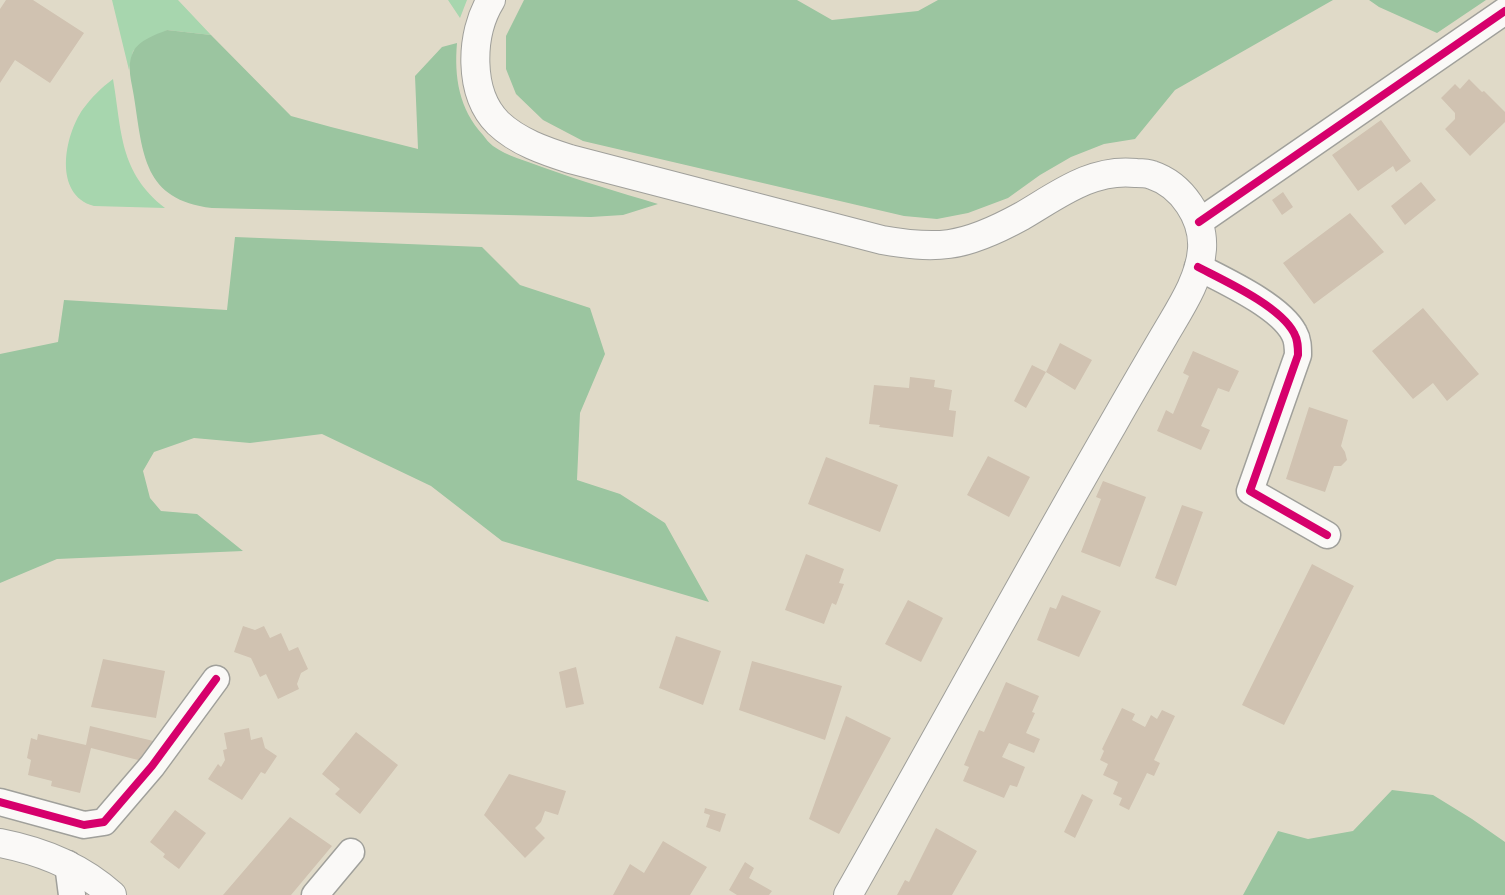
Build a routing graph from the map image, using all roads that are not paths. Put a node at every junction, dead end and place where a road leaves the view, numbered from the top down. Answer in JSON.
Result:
{"nodes":[{"id":1,"x":491,"y":0,"type":"edge"},
{"id":2,"x":1505,"y":11,"type":"edge"},
{"id":3,"x":1199,"y":222,"type":"junction"},
{"id":4,"x":1198,"y":267,"type":"junction"},
{"id":5,"x":1327,"y":535,"type":"dead end"},
{"id":6,"x":216,"y":679,"type":"dead end"},
{"id":7,"x":0,"y":802,"type":"edge"},
{"id":8,"x":0,"y":842,"type":"edge"},
{"id":9,"x":351,"y":852,"type":"dead end"},
{"id":10,"x":68,"y":864,"type":"junction"},
{"id":11,"x":72,"y":895,"type":"edge"},
{"id":12,"x":112,"y":895,"type":"edge"},
{"id":13,"x":315,"y":895,"type":"edge"},
{"id":14,"x":848,"y":895,"type":"edge"}],
"edges":[{"from":1,"to":3,"type":"main road"},
{"from":2,"to":3,"type":"street"},
{"from":3,"to":4,"type":"main road"},
{"from":4,"to":5,"type":"street"},
{"from":4,"to":14,"type":"main road"},
{"from":6,"to":7,"type":"street"},
{"from":8,"to":10,"type":"main road"},
{"from":9,"to":13,"type":"street"},
{"from":10,"to":11,"type":"street"},
{"from":10,"to":12,"type":"main road"}]}
